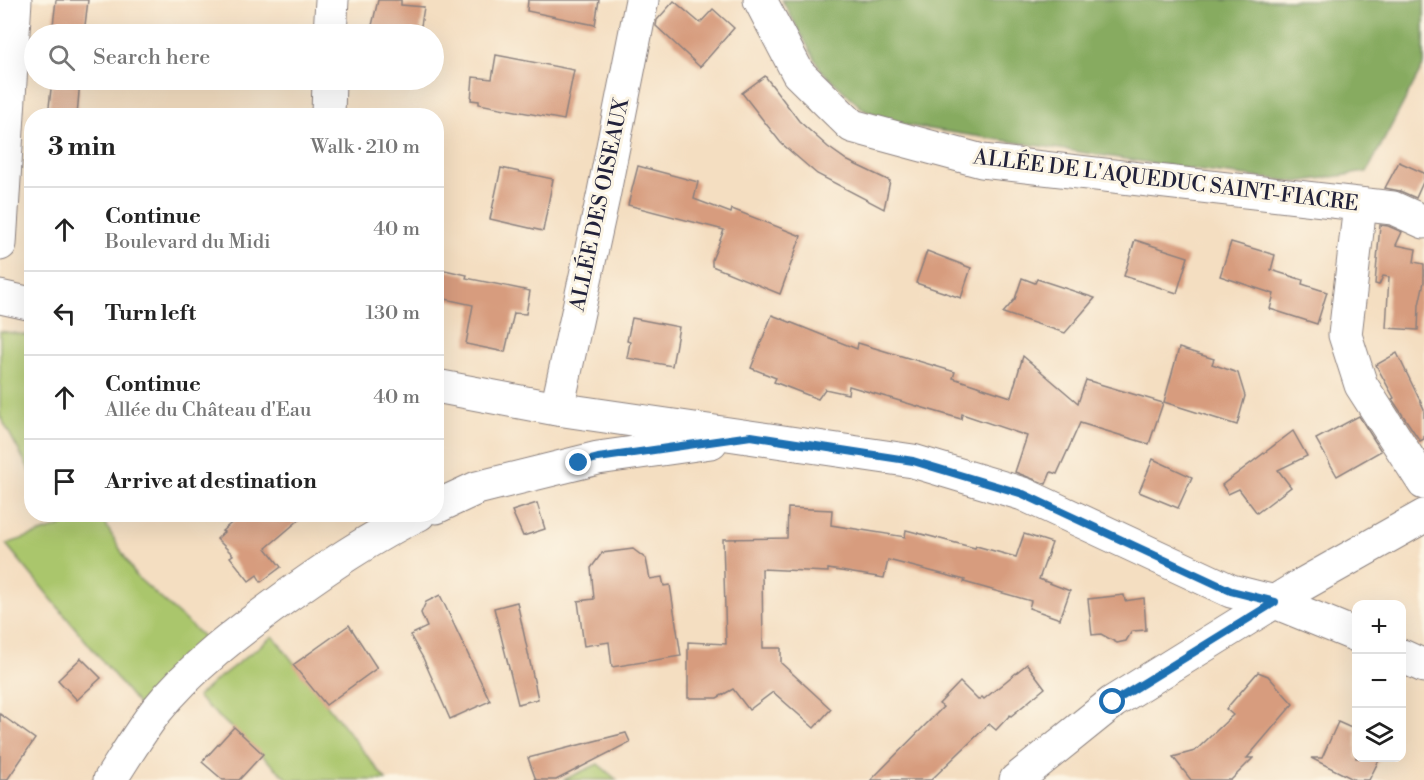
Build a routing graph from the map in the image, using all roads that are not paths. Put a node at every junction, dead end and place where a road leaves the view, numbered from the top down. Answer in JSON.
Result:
{"nodes":[{"id":1,"x":15,"y":0,"type":"edge"},
{"id":2,"x":332,"y":0,"type":"edge"},
{"id":3,"x":642,"y":0,"type":"edge"},
{"id":4,"x":760,"y":0,"type":"edge"},
{"id":5,"x":331,"y":24,"type":"edge"},
{"id":6,"x":329,"y":90,"type":"edge"},
{"id":7,"x":328,"y":108,"type":"edge"},
{"id":8,"x":1360,"y":205,"type":"junction"},
{"id":9,"x":1424,"y":222,"type":"edge"},
{"id":10,"x":0,"y":244,"type":"edge"},
{"id":11,"x":0,"y":297,"type":"edge"},
{"id":12,"x":24,"y":302,"type":"edge"},
{"id":13,"x":444,"y":388,"type":"edge"},
{"id":14,"x":557,"y":409,"type":"junction"},
{"id":15,"x":751,"y":436,"type":"junction"},
{"id":16,"x":1424,"y":483,"type":"edge"},
{"id":17,"x":444,"y":503,"type":"edge"},
{"id":18,"x":1424,"y":516,"type":"edge"},
{"id":19,"x":402,"y":522,"type":"edge"},
{"id":20,"x":1275,"y":602,"type":"junction"},
{"id":21,"x":1352,"y":633,"type":"edge"},
{"id":22,"x":1406,"y":658,"type":"edge"},
{"id":23,"x":1424,"y":666,"type":"edge"},
{"id":24,"x":110,"y":780,"type":"edge"},
{"id":25,"x":1016,"y":780,"type":"edge"}],
"edges":[{"from":1,"to":10,"type":"street"},
{"from":2,"to":5,"type":"street"},
{"from":3,"to":14,"type":"street","name":"ALLÉE DES OISEAUX"},
{"from":4,"to":8,"type":"street","name":"ALLÉE DE L'AQUEDUC SAINT-FIACRE"},
{"from":6,"to":7,"type":"street"},
{"from":8,"to":9,"type":"street","name":"ALLÉE DE L'AQUEDUC SAINT-FIACRE"},
{"from":8,"to":16,"type":"street"},
{"from":11,"to":12,"type":"street"},
{"from":13,"to":14,"type":"street"},
{"from":14,"to":15,"type":"street"},
{"from":15,"to":17,"type":"street"},
{"from":15,"to":20,"type":"street"},
{"from":18,"to":20,"type":"street"},
{"from":19,"to":24,"type":"street"},
{"from":20,"to":21,"type":"street"},
{"from":20,"to":25,"type":"street"},
{"from":22,"to":23,"type":"street"}]}
